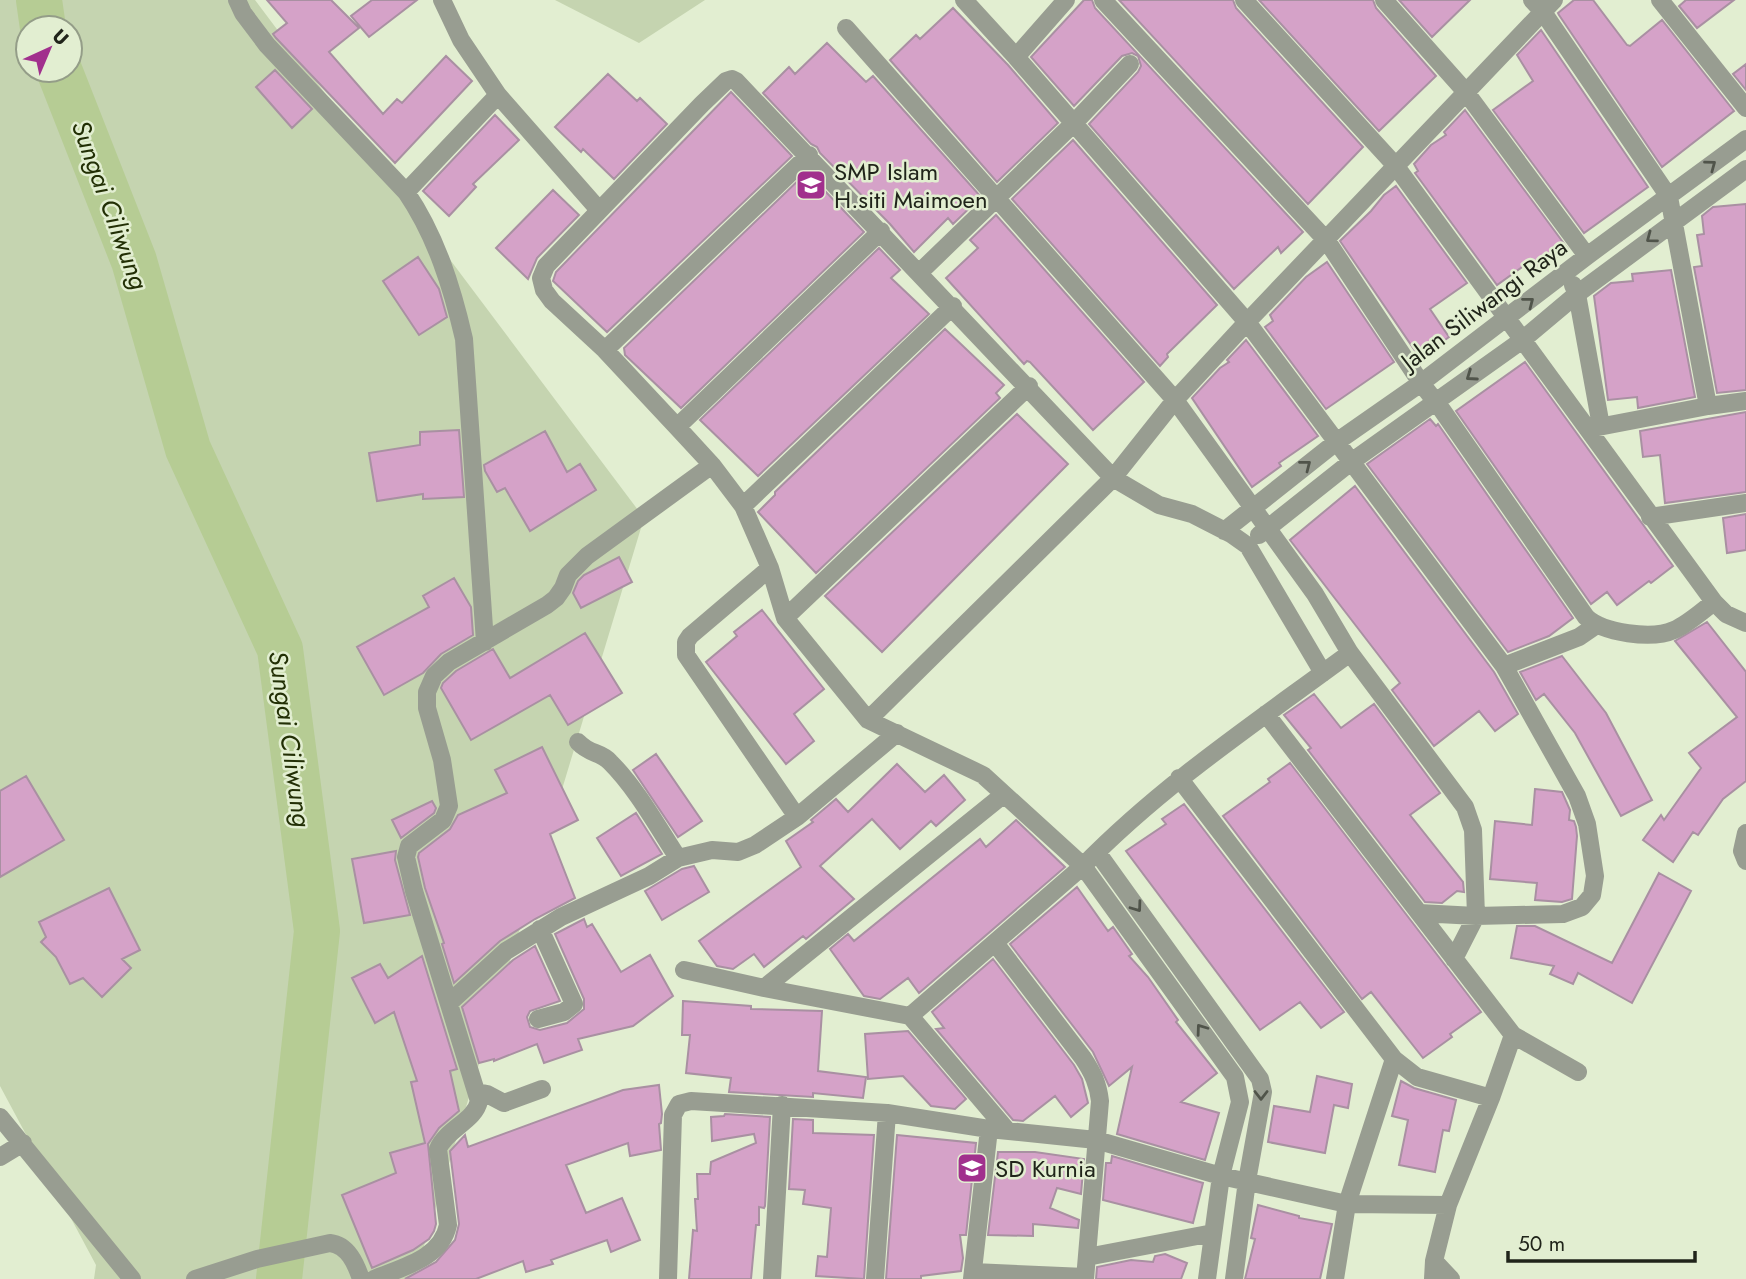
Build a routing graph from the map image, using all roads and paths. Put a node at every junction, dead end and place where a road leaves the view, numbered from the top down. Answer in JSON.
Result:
{"nodes":[{"id":1,"x":237,"y":0,"type":"edge"},
{"id":2,"x":442,"y":0,"type":"edge"},
{"id":3,"x":964,"y":0,"type":"edge"},
{"id":4,"x":1066,"y":0,"type":"edge"},
{"id":5,"x":1103,"y":0,"type":"edge"},
{"id":6,"x":1244,"y":0,"type":"edge"},
{"id":7,"x":1384,"y":0,"type":"edge"},
{"id":8,"x":1660,"y":0,"type":"edge"},
{"id":9,"x":1543,"y":4,"type":"edge"},
{"id":10,"x":846,"y":27,"type":"dead end"},
{"id":11,"x":1016,"y":58,"type":"junction"},
{"id":12,"x":1130,"y":64,"type":"dead end"},
{"id":13,"x":1465,"y":91,"type":"junction"},
{"id":14,"x":498,"y":95,"type":"junction"},
{"id":15,"x":1746,"y":107,"type":"edge"},
{"id":16,"x":1074,"y":123,"type":"junction"},
{"id":17,"x":1746,"y":139,"type":"edge"},
{"id":18,"x":809,"y":155,"type":"junction"},
{"id":19,"x":1395,"y":166,"type":"junction"},
{"id":20,"x":1746,"y":169,"type":"edge"},
{"id":21,"x":406,"y":192,"type":"junction"},
{"id":22,"x":1669,"y":197,"type":"junction"},
{"id":23,"x":997,"y":198,"type":"junction"},
{"id":24,"x":599,"y":210,"type":"junction"},
{"id":25,"x":1674,"y":221,"type":"junction"},
{"id":26,"x":881,"y":231,"type":"junction"},
{"id":27,"x":1327,"y":241,"type":"junction"},
{"id":28,"x":1587,"y":256,"type":"junction"},
{"id":29,"x":920,"y":272,"type":"junction"},
{"id":30,"x":1567,"y":273,"type":"junction"},
{"id":31,"x":1577,"y":294,"type":"junction"},
{"id":32,"x":953,"y":306,"type":"junction"},
{"id":33,"x":1506,"y":320,"type":"junction"},
{"id":34,"x":1247,"y":322,"type":"junction"},
{"id":35,"x":1521,"y":341,"type":"junction"},
{"id":36,"x":605,"y":350,"type":"junction"},
{"id":37,"x":1421,"y":383,"type":"junction"},
{"id":38,"x":1029,"y":386,"type":"junction"},
{"id":39,"x":1175,"y":400,"type":"junction"},
{"id":40,"x":1436,"y":401,"type":"junction"},
{"id":41,"x":1746,"y":401,"type":"edge"},
{"id":42,"x":1709,"y":406,"type":"junction"},
{"id":43,"x":677,"y":427,"type":"junction"},
{"id":44,"x":1595,"y":428,"type":"junction"},
{"id":45,"x":1335,"y":443,"type":"junction"},
{"id":46,"x":1351,"y":462,"type":"junction"},
{"id":47,"x":712,"y":465,"type":"junction"},
{"id":48,"x":1113,"y":478,"type":"junction"},
{"id":49,"x":1746,"y":503,"type":"edge"},
{"id":50,"x":743,"y":506,"type":"junction"},
{"id":51,"x":1253,"y":508,"type":"junction"},
{"id":52,"x":1650,"y":517,"type":"junction"},
{"id":53,"x":1268,"y":527,"type":"junction"},
{"id":54,"x":1224,"y":531,"type":"junction"},
{"id":55,"x":1248,"y":546,"type":"junction"},
{"id":56,"x":770,"y":568,"type":"junction"},
{"id":57,"x":1714,"y":602,"type":"junction"},
{"id":58,"x":785,"y":618,"type":"junction"},
{"id":59,"x":1746,"y":623,"type":"edge"},
{"id":60,"x":1595,"y":626,"type":"junction"},
{"id":61,"x":485,"y":642,"type":"junction"},
{"id":62,"x":1350,"y":653,"type":"junction"},
{"id":63,"x":1504,"y":666,"type":"junction"},
{"id":64,"x":1323,"y":673,"type":"junction"},
{"id":65,"x":1266,"y":714,"type":"junction"},
{"id":66,"x":868,"y":720,"type":"junction"},
{"id":67,"x":897,"y":733,"type":"junction"},
{"id":68,"x":578,"y":742,"type":"dead end"},
{"id":69,"x":1179,"y":778,"type":"junction"},
{"id":70,"x":1003,"y":795,"type":"junction"},
{"id":71,"x":797,"y":817,"type":"junction"},
{"id":72,"x":1746,"y":833,"type":"edge"},
{"id":73,"x":1097,"y":852,"type":"junction"},
{"id":74,"x":678,"y":858,"type":"junction"},
{"id":75,"x":1746,"y":861,"type":"edge"},
{"id":76,"x":1083,"y":866,"type":"junction"},
{"id":77,"x":1419,"y":913,"type":"junction"},
{"id":78,"x":1476,"y":916,"type":"junction"},
{"id":79,"x":540,"y":929,"type":"junction"},
{"id":80,"x":995,"y":943,"type":"junction"},
{"id":81,"x":1454,"y":959,"type":"junction"},
{"id":82,"x":684,"y":970,"type":"dead end"},
{"id":83,"x":764,"y":988,"type":"junction"},
{"id":84,"x":449,"y":1003,"type":"junction"},
{"id":85,"x":910,"y":1016,"type":"junction"},
{"id":86,"x":538,"y":1019,"type":"dead end"},
{"id":87,"x":1513,"y":1035,"type":"junction"},
{"id":88,"x":1394,"y":1059,"type":"junction"},
{"id":89,"x":1578,"y":1072,"type":"dead end"},
{"id":90,"x":542,"y":1089,"type":"dead end"},
{"id":91,"x":477,"y":1092,"type":"junction"},
{"id":92,"x":1491,"y":1098,"type":"junction"},
{"id":93,"x":782,"y":1105,"type":"junction"},
{"id":94,"x":887,"y":1113,"type":"junction"},
{"id":95,"x":0,"y":1117,"type":"edge"},
{"id":96,"x":998,"y":1129,"type":"junction"},
{"id":97,"x":1096,"y":1140,"type":"junction"},
{"id":98,"x":23,"y":1143,"type":"junction"},
{"id":99,"x":0,"y":1157,"type":"edge"},
{"id":100,"x":1221,"y":1176,"type":"junction"},
{"id":101,"x":1247,"y":1181,"type":"junction"},
{"id":102,"x":1347,"y":1204,"type":"junction"},
{"id":103,"x":1448,"y":1205,"type":"junction"},
{"id":104,"x":1213,"y":1233,"type":"junction"},
{"id":105,"x":1087,"y":1257,"type":"junction"},
{"id":106,"x":1434,"y":1270,"type":"edge"},
{"id":107,"x":972,"y":1275,"type":"edge"},
{"id":108,"x":357,"y":1276,"type":"edge"},
{"id":109,"x":1085,"y":1278,"type":"edge"},
{"id":110,"x":132,"y":1279,"type":"edge"},
{"id":111,"x":195,"y":1279,"type":"edge"},
{"id":112,"x":374,"y":1279,"type":"edge"},
{"id":113,"x":668,"y":1279,"type":"edge"},
{"id":114,"x":772,"y":1279,"type":"edge"},
{"id":115,"x":875,"y":1279,"type":"edge"},
{"id":116,"x":1207,"y":1279,"type":"edge"},
{"id":117,"x":1234,"y":1279,"type":"edge"},
{"id":118,"x":1335,"y":1279,"type":"edge"},
{"id":119,"x":1451,"y":1279,"type":"edge"}],
"edges":[{"from":1,"to":21,"type":"street"},
{"from":2,"to":14,"type":"street"},
{"from":3,"to":11,"type":"street"},
{"from":4,"to":11,"type":"street"},
{"from":5,"to":27,"type":"street"},
{"from":6,"to":19,"type":"street"},
{"from":7,"to":13,"type":"street"},
{"from":8,"to":15,"type":"street"},
{"from":9,"to":13,"type":"street"},
{"from":9,"to":22,"type":"street"},
{"from":10,"to":23,"type":"street"},
{"from":11,"to":16,"type":"street"},
{"from":12,"to":16,"type":"street"},
{"from":13,"to":19,"type":"street"},
{"from":13,"to":28,"type":"street"},
{"from":14,"to":21,"type":"street"},
{"from":14,"to":24,"type":"street"},
{"from":16,"to":23,"type":"street"},
{"from":16,"to":34,"type":"street"},
{"from":22,"to":17,"type":"street","name":"Jalan Siliwangi Raya","one_way":true},
{"from":18,"to":24,"type":"street"},
{"from":18,"to":26,"type":"street"},
{"from":18,"to":36,"type":"street"},
{"from":19,"to":27,"type":"street"},
{"from":19,"to":33,"type":"street"},
{"from":20,"to":25,"type":"street","name":"Jalan Siliwangi Raya"},
{"from":21,"to":61,"type":"street"},
{"from":22,"to":25,"type":"street"},
{"from":22,"to":28,"type":"street","name":"Jalan Siliwangi Raya"},
{"from":23,"to":29,"type":"street"},
{"from":23,"to":39,"type":"street"},
{"from":24,"to":36,"type":"street"},
{"from":25,"to":31,"type":"street","name":"Jalan Siliwangi Raya","one_way":true},
{"from":25,"to":42,"type":"street"},
{"from":26,"to":29,"type":"street"},
{"from":26,"to":43,"type":"street"},
{"from":27,"to":34,"type":"street"},
{"from":27,"to":37,"type":"street"},
{"from":28,"to":30,"type":"street","name":"Jalan Siliwangi Raya"},
{"from":29,"to":32,"type":"street"},
{"from":30,"to":31,"type":"street"},
{"from":33,"to":30,"type":"street","name":"Jalan Siliwangi Raya","one_way":true},
{"from":31,"to":35,"type":"street","name":"Jalan Siliwangi Raya"},
{"from":31,"to":44,"type":"street"},
{"from":32,"to":38,"type":"street"},
{"from":32,"to":50,"type":"street"},
{"from":33,"to":35,"type":"street"},
{"from":33,"to":37,"type":"street","name":"Jalan Siliwangi Raya"},
{"from":34,"to":39,"type":"street"},
{"from":34,"to":45,"type":"street"},
{"from":35,"to":40,"type":"street","name":"Jalan Siliwangi Raya","one_way":true},
{"from":35,"to":44,"type":"street"},
{"from":36,"to":43,"type":"street"},
{"from":37,"to":40,"type":"street"},
{"from":37,"to":45,"type":"street","name":"Jalan Siliwangi Raya"},
{"from":38,"to":48,"type":"street"},
{"from":38,"to":58,"type":"street"},
{"from":39,"to":48,"type":"street"},
{"from":39,"to":51,"type":"street"},
{"from":40,"to":46,"type":"street","name":"Jalan Siliwangi Raya"},
{"from":40,"to":60,"type":"street"},
{"from":41,"to":42,"type":"street"},
{"from":42,"to":44,"type":"street"},
{"from":43,"to":47,"type":"street"},
{"from":44,"to":52,"type":"street"},
{"from":45,"to":46,"type":"street"},
{"from":51,"to":45,"type":"street","name":"Jalan Siliwangi Raya","one_way":true},
{"from":46,"to":53,"type":"street","name":"Jalan Siliwangi Raya"},
{"from":46,"to":63,"type":"street"},
{"from":47,"to":50,"type":"street"},
{"from":47,"to":61,"type":"street"},
{"from":48,"to":54,"type":"street"},
{"from":48,"to":66,"type":"street"},
{"from":49,"to":52,"type":"street"},
{"from":50,"to":56,"type":"street"},
{"from":51,"to":53,"type":"street"},
{"from":51,"to":54,"type":"street","name":"Jalan Siliwangi Raya"},
{"from":52,"to":57,"type":"street"},
{"from":53,"to":55,"type":"street","name":"Jalan Siliwangi Raya"},
{"from":53,"to":62,"type":"street"},
{"from":54,"to":55,"type":"street"},
{"from":55,"to":64,"type":"street"},
{"from":56,"to":58,"type":"street"},
{"from":56,"to":71,"type":"street"},
{"from":57,"to":59,"type":"street"},
{"from":57,"to":60,"type":"street"},
{"from":58,"to":66,"type":"street"},
{"from":60,"to":63,"type":"street"},
{"from":61,"to":84,"type":"street"},
{"from":62,"to":64,"type":"street"},
{"from":62,"to":78,"type":"street"},
{"from":63,"to":78,"type":"street"},
{"from":64,"to":65,"type":"street"},
{"from":65,"to":69,"type":"street"},
{"from":65,"to":77,"type":"street"},
{"from":66,"to":67,"type":"street"},
{"from":67,"to":70,"type":"street"},
{"from":67,"to":71,"type":"street"},
{"from":68,"to":74,"type":"street"},
{"from":69,"to":73,"type":"street"},
{"from":69,"to":88,"type":"street"},
{"from":70,"to":76,"type":"street"},
{"from":70,"to":83,"type":"street"},
{"from":71,"to":74,"type":"street"},
{"from":72,"to":75,"type":"street"},
{"from":73,"to":76,"type":"street"},
{"from":73,"to":101,"type":"street","one_way":true},
{"from":74,"to":79,"type":"street"},
{"from":76,"to":80,"type":"street"},
{"from":100,"to":76,"type":"street","one_way":true},
{"from":77,"to":78,"type":"street"},
{"from":77,"to":81,"type":"street"},
{"from":78,"to":81,"type":"street"},
{"from":79,"to":84,"type":"street"},
{"from":79,"to":86,"type":"street"},
{"from":80,"to":85,"type":"street"},
{"from":80,"to":97,"type":"street"},
{"from":81,"to":87,"type":"street"},
{"from":82,"to":83,"type":"street"},
{"from":83,"to":85,"type":"street"},
{"from":84,"to":91,"type":"street"},
{"from":85,"to":96,"type":"street"},
{"from":87,"to":89,"type":"street"},
{"from":87,"to":92,"type":"street"},
{"from":88,"to":92,"type":"street"},
{"from":88,"to":102,"type":"street"},
{"from":90,"to":91,"type":"street"},
{"from":91,"to":112,"type":"street"},
{"from":92,"to":103,"type":"street"},
{"from":93,"to":94,"type":"street"},
{"from":93,"to":113,"type":"street"},
{"from":93,"to":114,"type":"street"},
{"from":94,"to":96,"type":"street"},
{"from":94,"to":115,"type":"street"},
{"from":95,"to":98,"type":"street"},
{"from":96,"to":97,"type":"street"},
{"from":96,"to":107,"type":"street"},
{"from":97,"to":100,"type":"street"},
{"from":97,"to":105,"type":"street"},
{"from":98,"to":99,"type":"street"},
{"from":98,"to":110,"type":"street"},
{"from":100,"to":101,"type":"street"},
{"from":100,"to":104,"type":"street"},
{"from":101,"to":102,"type":"street"},
{"from":101,"to":117,"type":"street"},
{"from":102,"to":103,"type":"street"},
{"from":102,"to":118,"type":"street"},
{"from":103,"to":106,"type":"street"},
{"from":104,"to":105,"type":"street"},
{"from":104,"to":116,"type":"street"},
{"from":105,"to":109,"type":"street"},
{"from":106,"to":119,"type":"street"},
{"from":107,"to":109,"type":"street"},
{"from":108,"to":111,"type":"street"}]}
